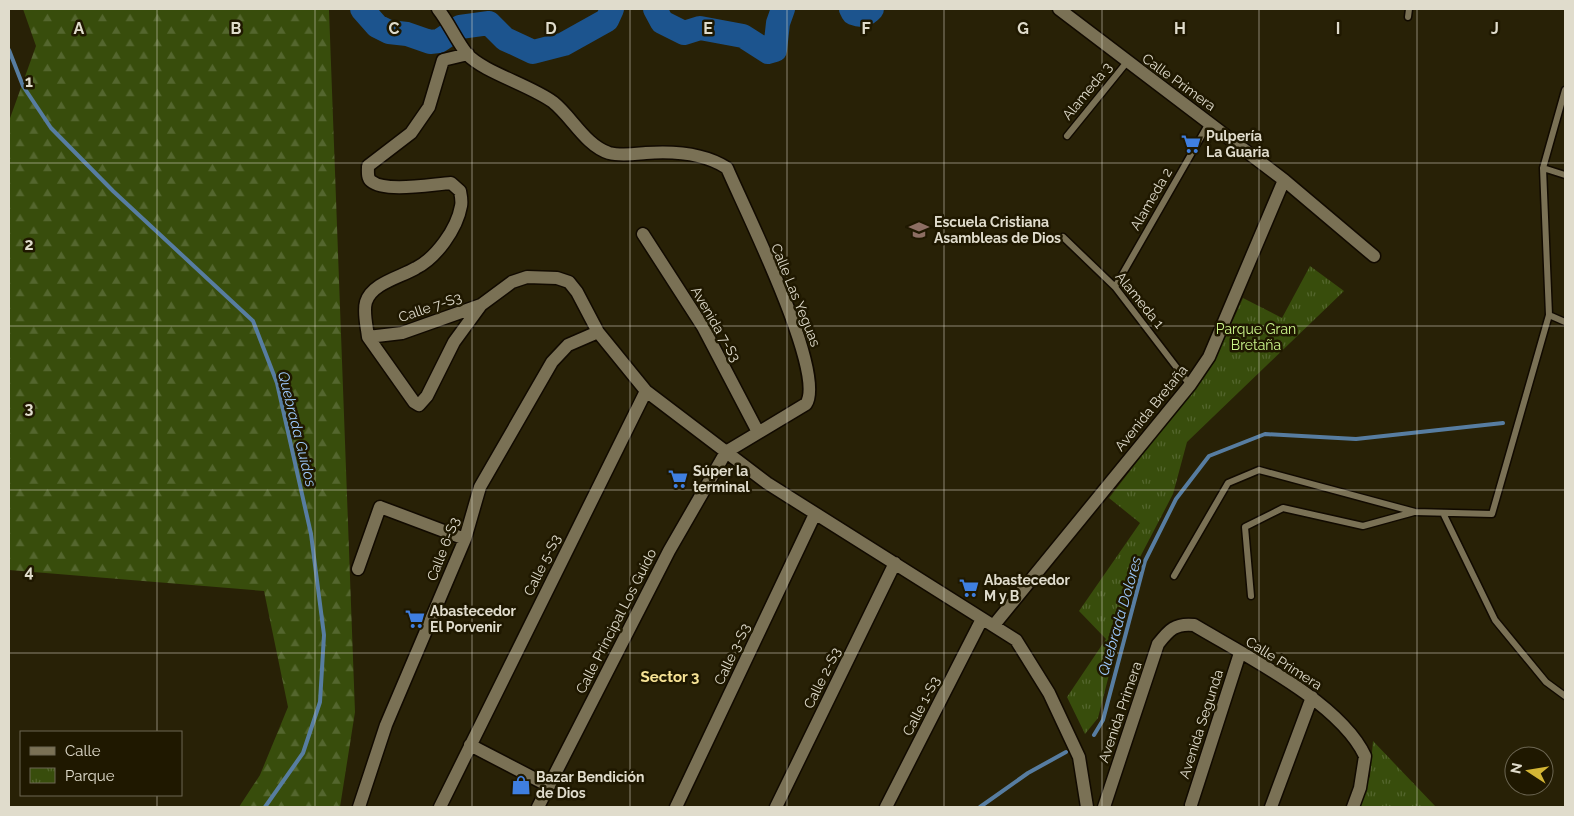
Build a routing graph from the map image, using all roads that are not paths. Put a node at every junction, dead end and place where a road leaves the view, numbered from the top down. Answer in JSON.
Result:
{"nodes":[{"id":1,"x":438,"y":9,"type":"edge"},
{"id":2,"x":1059,"y":9,"type":"edge"},
{"id":3,"x":1409,"y":9,"type":"edge"},
{"id":4,"x":1408,"y":17,"type":"dead end"},
{"id":5,"x":468,"y":54,"type":"junction"},
{"id":6,"x":1127,"y":62,"type":"junction"},
{"id":7,"x":1565,"y":90,"type":"edge"},
{"id":8,"x":1209,"y":123,"type":"junction"},
{"id":9,"x":1067,"y":136,"type":"dead end"},
{"id":10,"x":1543,"y":168,"type":"junction"},
{"id":11,"x":1565,"y":175,"type":"edge"},
{"id":12,"x":1284,"y":180,"type":"junction"},
{"id":13,"x":643,"y":234,"type":"dead end"},
{"id":14,"x":1063,"y":237,"type":"dead end"},
{"id":15,"x":1374,"y":256,"type":"dead end"},
{"id":16,"x":1115,"y":287,"type":"junction"},
{"id":17,"x":480,"y":305,"type":"junction"},
{"id":18,"x":1549,"y":315,"type":"junction"},
{"id":19,"x":1565,"y":322,"type":"edge"},
{"id":20,"x":598,"y":332,"type":"junction"},
{"id":21,"x":368,"y":337,"type":"junction"},
{"id":22,"x":1190,"y":384,"type":"junction"},
{"id":23,"x":646,"y":391,"type":"junction"},
{"id":24,"x":758,"y":432,"type":"junction"},
{"id":25,"x":726,"y":452,"type":"junction"},
{"id":26,"x":1415,"y":512,"type":"junction"},
{"id":27,"x":1444,"y":513,"type":"junction"},
{"id":28,"x":815,"y":514,"type":"junction"},
{"id":29,"x":466,"y":539,"type":"junction"},
{"id":30,"x":895,"y":563,"type":"junction"},
{"id":31,"x":358,"y":569,"type":"dead end"},
{"id":32,"x":1174,"y":576,"type":"dead end"},
{"id":33,"x":1251,"y":596,"type":"dead end"},
{"id":34,"x":982,"y":618,"type":"junction"},
{"id":35,"x":994,"y":626,"type":"junction"},
{"id":36,"x":1170,"y":628,"type":"joint"},
{"id":37,"x":1240,"y":653,"type":"junction"},
{"id":38,"x":1565,"y":696,"type":"edge"},
{"id":39,"x":1312,"y":697,"type":"junction"},
{"id":40,"x":470,"y":745,"type":"junction"},
{"id":41,"x":550,"y":786,"type":"junction"},
{"id":42,"x":540,"y":805,"type":"edge"},
{"id":43,"x":1191,"y":805,"type":"dead end"},
{"id":44,"x":359,"y":807,"type":"edge"},
{"id":45,"x":440,"y":807,"type":"edge"},
{"id":46,"x":676,"y":807,"type":"edge"},
{"id":47,"x":776,"y":807,"type":"edge"},
{"id":48,"x":886,"y":807,"type":"edge"},
{"id":49,"x":1087,"y":807,"type":"edge"},
{"id":50,"x":1104,"y":807,"type":"edge"},
{"id":51,"x":1271,"y":807,"type":"edge"},
{"id":52,"x":1353,"y":807,"type":"edge"}],
"edges":[{"from":1,"to":5,"type":"street","name":"Calle Las Yeguas"},
{"from":2,"to":6,"type":"street","name":"Calle Primera"},
{"from":3,"to":4,"type":"lane"},
{"from":5,"to":21,"type":"street"},
{"from":5,"to":24,"type":"street","name":"Calle Las Yeguas"},
{"from":6,"to":8,"type":"street","name":"Calle Primera"},
{"from":6,"to":9,"type":"lane","name":"Alameda 3"},
{"from":7,"to":10,"type":"lane"},
{"from":8,"to":12,"type":"street","name":"Calle Primera"},
{"from":8,"to":16,"type":"lane","name":"Alameda 2"},
{"from":10,"to":11,"type":"lane"},
{"from":10,"to":18,"type":"lane"},
{"from":12,"to":15,"type":"street","name":"Calle Primera"},
{"from":12,"to":22,"type":"street","name":"Avenida Bretaña"},
{"from":13,"to":24,"type":"street","name":"Avenida 7-S3"},
{"from":14,"to":16,"type":"lane","name":"Alameda 1"},
{"from":16,"to":22,"type":"lane","name":"Alameda 1"},
{"from":17,"to":20,"type":"street","name":"Calle 7-S3"},
{"from":17,"to":21,"type":"street","name":"Calle 7-S3"},
{"from":17,"to":21,"type":"street"},
{"from":18,"to":19,"type":"lane"},
{"from":18,"to":27,"type":"lane"},
{"from":20,"to":23,"type":"street","name":"Calle 7-S3"},
{"from":20,"to":29,"type":"street","name":"Calle 6-S3"},
{"from":22,"to":35,"type":"street","name":"Avenida Bretaña"},
{"from":23,"to":25,"type":"street","name":"Calle 7-S3"},
{"from":23,"to":40,"type":"street","name":"Calle 5-S3"},
{"from":24,"to":25,"type":"street","name":"Calle Las Yeguas"},
{"from":25,"to":28,"type":"street"},
{"from":25,"to":41,"type":"street","name":"Calle Principal Los Guido"},
{"from":26,"to":27,"type":"lane"},
{"from":26,"to":32,"type":"lane"},
{"from":26,"to":33,"type":"lane"},
{"from":27,"to":38,"type":"lane"},
{"from":28,"to":30,"type":"street"},
{"from":28,"to":46,"type":"street","name":"Calle 3-S3"},
{"from":29,"to":31,"type":"street"},
{"from":29,"to":44,"type":"street","name":"Calle 6-S3"},
{"from":30,"to":34,"type":"street"},
{"from":30,"to":47,"type":"street","name":"Calle 2-S3"},
{"from":34,"to":35,"type":"street"},
{"from":34,"to":48,"type":"street","name":"Calle 1-S3"},
{"from":35,"to":49,"type":"street"},
{"from":36,"to":37,"type":"street","name":"Calle Primera"},
{"from":36,"to":50,"type":"street","name":"Avenida Primera"},
{"from":37,"to":39,"type":"street","name":"Calle Primera"},
{"from":37,"to":43,"type":"street","name":"Avenida Segunda"},
{"from":39,"to":51,"type":"street"},
{"from":39,"to":52,"type":"street","name":"Calle Primera"},
{"from":40,"to":41,"type":"street"},
{"from":40,"to":45,"type":"street","name":"Calle 5-S3"},
{"from":41,"to":42,"type":"street","name":"Calle Principal Los Guido"}]}
